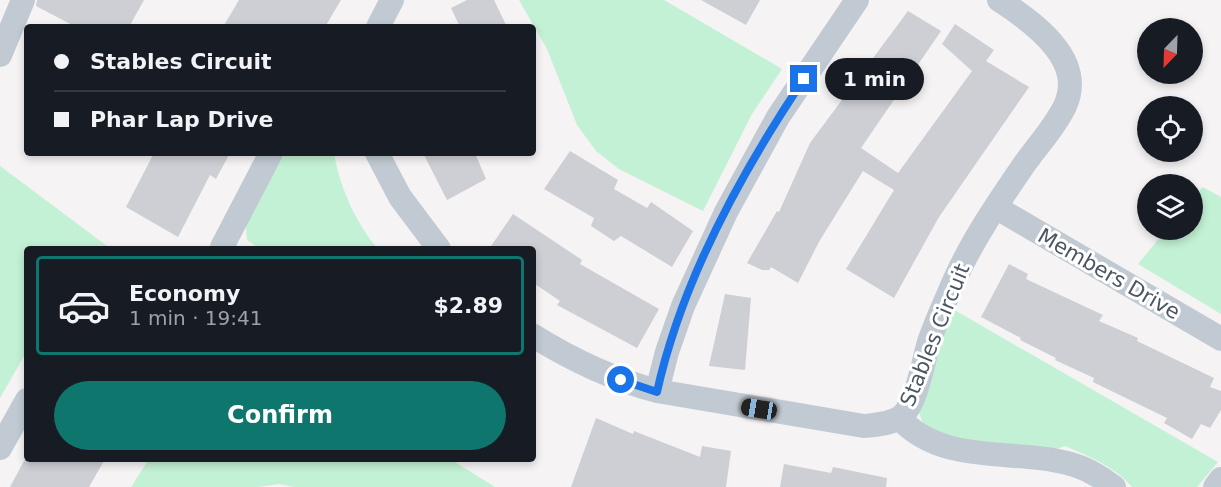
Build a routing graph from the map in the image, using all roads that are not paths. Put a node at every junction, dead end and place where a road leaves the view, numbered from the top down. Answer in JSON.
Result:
{"nodes":[{"id":1,"x":23,"y":0,"type":"edge"},
{"id":2,"x":392,"y":0,"type":"edge"},
{"id":3,"x":857,"y":0,"type":"edge"},
{"id":4,"x":999,"y":0,"type":"edge"},
{"id":5,"x":380,"y":24,"type":"edge"},
{"id":6,"x":0,"y":55,"type":"edge"},
{"id":7,"x":269,"y":156,"type":"edge"},
{"id":8,"x":379,"y":156,"type":"edge"},
{"id":9,"x":997,"y":208,"type":"junction"},
{"id":10,"x":223,"y":246,"type":"edge"},
{"id":11,"x":437,"y":246,"type":"edge"},
{"id":12,"x":536,"y":337,"type":"edge"},
{"id":13,"x":1221,"y":339,"type":"edge"},
{"id":14,"x":657,"y":392,"type":"junction"},
{"id":15,"x":24,"y":405,"type":"edge"},
{"id":16,"x":899,"y":418,"type":"junction"},
{"id":17,"x":0,"y":448,"type":"edge"},
{"id":18,"x":1221,"y":479,"type":"edge"},
{"id":19,"x":1114,"y":487,"type":"edge"},
{"id":20,"x":1215,"y":487,"type":"edge"}],
"edges":[{"from":1,"to":6,"type":"street"},
{"from":2,"to":5,"type":"street"},
{"from":3,"to":14,"type":"street"},
{"from":4,"to":9,"type":"street","name":"Stables Circuit"},
{"from":7,"to":10,"type":"street"},
{"from":8,"to":11,"type":"street"},
{"from":9,"to":13,"type":"street","name":"Members Drive"},
{"from":9,"to":16,"type":"street","name":"Stables Circuit"},
{"from":12,"to":14,"type":"street","name":"Stables Circuit"},
{"from":14,"to":16,"type":"street","name":"Stables Circuit"},
{"from":15,"to":17,"type":"street"},
{"from":16,"to":19,"type":"street"},
{"from":18,"to":20,"type":"street"}]}
